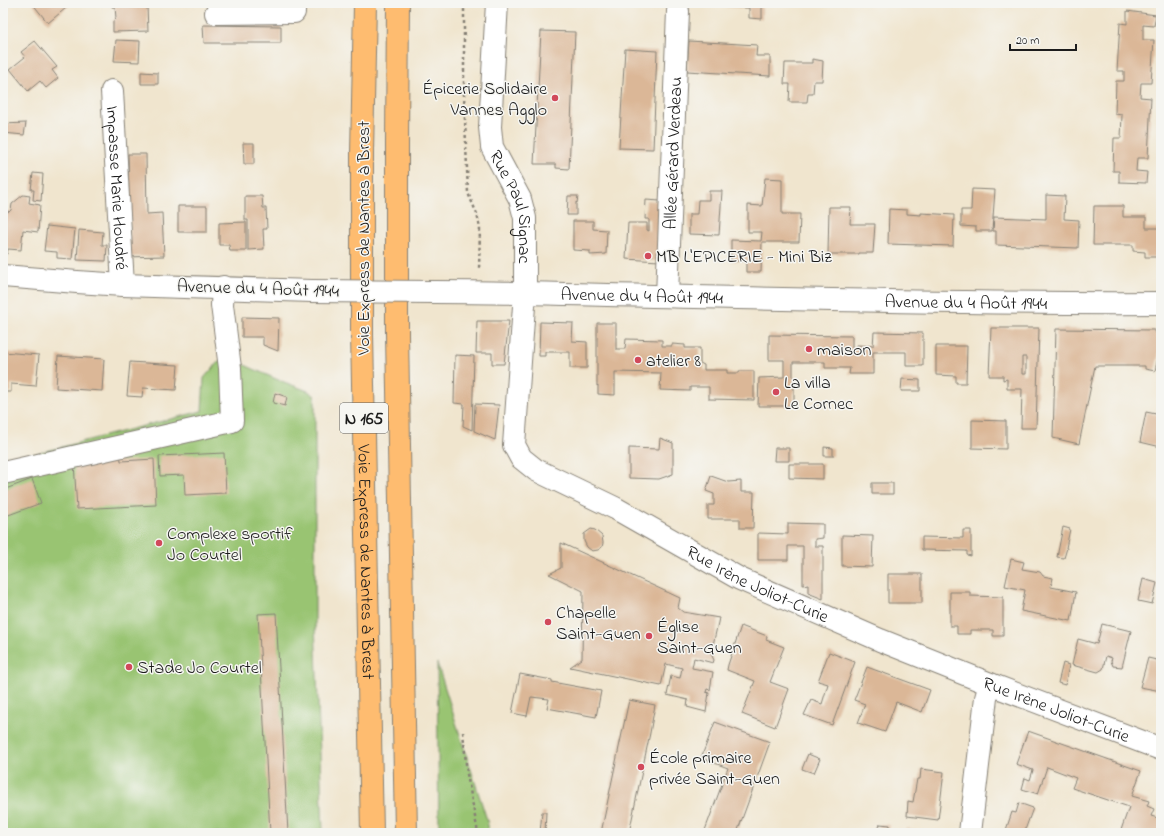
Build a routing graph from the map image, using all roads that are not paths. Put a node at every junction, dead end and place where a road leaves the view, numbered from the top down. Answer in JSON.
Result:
{"nodes":[{"id":1,"x":294,"y":3,"type":"edge"},
{"id":2,"x":365,"y":3,"type":"edge"},
{"id":3,"x":398,"y":3,"type":"edge"},
{"id":4,"x":497,"y":3,"type":"edge"},
{"id":5,"x":678,"y":11,"type":"dead end"},
{"id":6,"x":216,"y":13,"type":"dead end"},
{"id":7,"x":112,"y":91,"type":"dead end"},
{"id":8,"x":3,"y":276,"type":"edge"},
{"id":9,"x":123,"y":285,"type":"junction"},
{"id":10,"x":223,"y":287,"type":"junction"},
{"id":11,"x":525,"y":292,"type":"junction"},
{"id":12,"x":667,"y":296,"type":"junction"},
{"id":13,"x":1161,"y":303,"type":"edge"},
{"id":14,"x":3,"y":473,"type":"edge"},
{"id":15,"x":990,"y":684,"type":"junction"},
{"id":16,"x":1161,"y":749,"type":"edge"},
{"id":17,"x":372,"y":833,"type":"edge"},
{"id":18,"x":406,"y":833,"type":"edge"},
{"id":19,"x":970,"y":833,"type":"edge"}],
"edges":[{"from":1,"to":6,"type":"street"},
{"from":2,"to":17,"type":"highway","name":"Voie Express de Nantes à Brest","number":"N 165"},
{"from":3,"to":18,"type":"highway","name":"Voie Express de Nantes à Brest","number":"N 165"},
{"from":4,"to":11,"type":"street","name":"Rue Paul Signac"},
{"from":5,"to":12,"type":"street","name":"Allée Gérard Verdeau"},
{"from":7,"to":9,"type":"street","name":"Impasse Marie Houdré"},
{"from":8,"to":9,"type":"street","name":"Avenue du 4 Août 1944"},
{"from":9,"to":10,"type":"street","name":"Avenue du 4 Août 1944"},
{"from":10,"to":11,"type":"street","name":"Avenue du 4 Août 1944","bridge":true},
{"from":10,"to":14,"type":"street"},
{"from":11,"to":12,"type":"street","name":"Avenue du 4 Août 1944"},
{"from":11,"to":15,"type":"street","name":"Rue Irène Joliot-Curie"},
{"from":12,"to":13,"type":"street","name":"Avenue du 4 Août 1944"},
{"from":15,"to":16,"type":"street","name":"Rue Irène Joliot-Curie"},
{"from":15,"to":19,"type":"street"}]}
